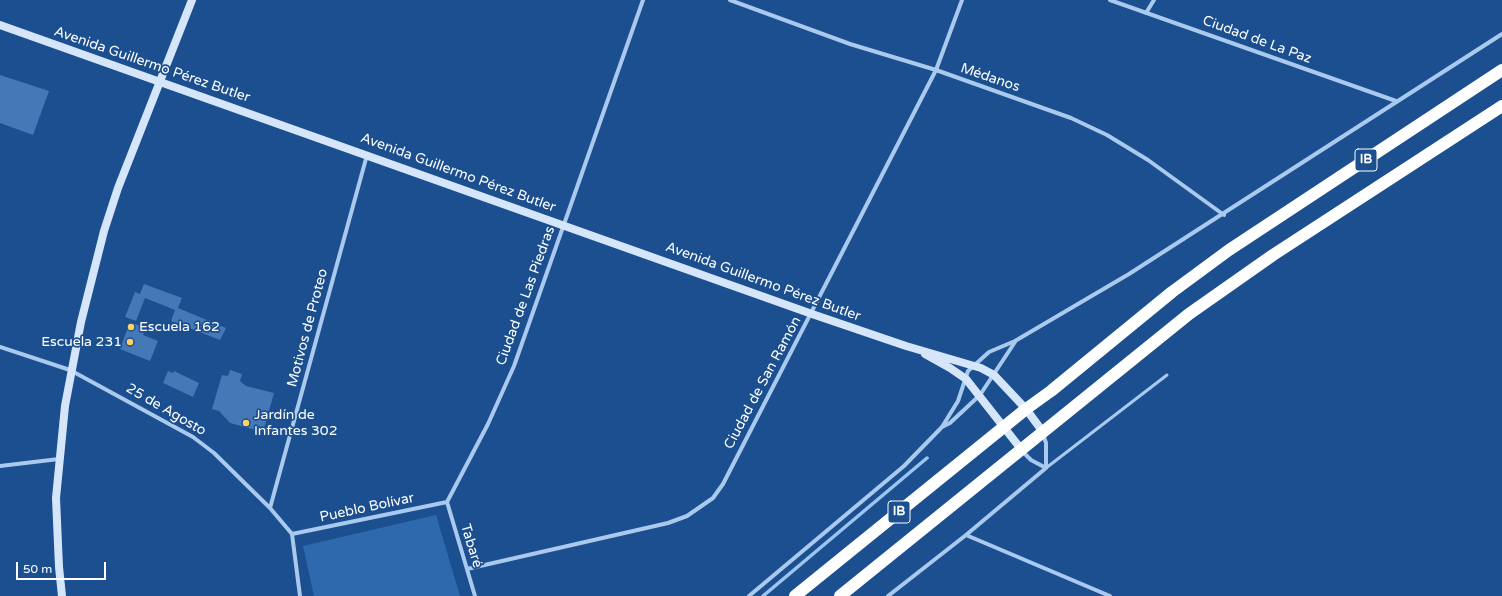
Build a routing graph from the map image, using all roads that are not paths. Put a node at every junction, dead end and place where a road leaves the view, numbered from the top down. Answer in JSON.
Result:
{"nodes":[{"id":1,"x":192,"y":0,"type":"edge"},
{"id":2,"x":643,"y":0,"type":"edge"},
{"id":3,"x":730,"y":0,"type":"edge"},
{"id":4,"x":962,"y":0,"type":"edge"},
{"id":5,"x":1110,"y":0,"type":"edge"},
{"id":6,"x":1154,"y":0,"type":"edge"},
{"id":7,"x":1146,"y":13,"type":"junction"},
{"id":8,"x":0,"y":25,"type":"edge"},
{"id":9,"x":1502,"y":34,"type":"edge"},
{"id":10,"x":936,"y":70,"type":"junction"},
{"id":11,"x":1502,"y":70,"type":"edge"},
{"id":12,"x":160,"y":81,"type":"junction"},
{"id":13,"x":1396,"y":101,"type":"junction"},
{"id":14,"x":1502,"y":106,"type":"edge"},
{"id":15,"x":367,"y":155,"type":"junction"},
{"id":16,"x":1224,"y":215,"type":"junction"},
{"id":17,"x":564,"y":224,"type":"junction"},
{"id":18,"x":812,"y":314,"type":"junction"},
{"id":19,"x":1015,"y":341,"type":"junction"},
{"id":20,"x":906,"y":346,"type":"junction"},
{"id":21,"x":0,"y":347,"type":"edge"},
{"id":22,"x":974,"y":365,"type":"junction"},
{"id":23,"x":70,"y":370,"type":"junction"},
{"id":24,"x":994,"y":375,"type":"junction"},
{"id":25,"x":1167,"y":375,"type":"dead end"},
{"id":26,"x":966,"y":379,"type":"junction"},
{"id":27,"x":980,"y":394,"type":"junction"},
{"id":28,"x":1026,"y":408,"type":"junction"},
{"id":29,"x":942,"y":427,"type":"junction"},
{"id":30,"x":1004,"y":427,"type":"junction"},
{"id":31,"x":1042,"y":432,"type":"junction"},
{"id":32,"x":1021,"y":449,"type":"junction"},
{"id":33,"x":59,"y":459,"type":"junction"},
{"id":34,"x":0,"y":466,"type":"edge"},
{"id":35,"x":1046,"y":468,"type":"junction"},
{"id":36,"x":447,"y":502,"type":"junction"},
{"id":37,"x":270,"y":508,"type":"junction"},
{"id":38,"x":292,"y":534,"type":"junction"},
{"id":39,"x":966,"y":535,"type":"junction"},
{"id":40,"x":467,"y":569,"type":"junction"},
{"id":41,"x":897,"y":589,"type":"junction"},
{"id":42,"x":62,"y":596,"type":"edge"},
{"id":43,"x":300,"y":596,"type":"edge"},
{"id":44,"x":474,"y":596,"type":"edge"},
{"id":45,"x":748,"y":596,"type":"edge"},
{"id":46,"x":795,"y":596,"type":"edge"},
{"id":47,"x":840,"y":596,"type":"edge"},
{"id":48,"x":888,"y":596,"type":"edge"},
{"id":49,"x":896,"y":596,"type":"edge"},
{"id":50,"x":1110,"y":596,"type":"edge"}],
"edges":[{"from":1,"to":12,"type":"street"},
{"from":2,"to":17,"type":"street","name":"Ciudad de Las Piedras"},
{"from":3,"to":10,"type":"street","name":"Médanos"},
{"from":4,"to":10,"type":"street","name":"Ciudad de San Ramón"},
{"from":5,"to":7,"type":"street","name":"Ciudad de La Paz"},
{"from":6,"to":7,"type":"street"},
{"from":7,"to":13,"type":"street","name":"Ciudad de La Paz"},
{"from":8,"to":12,"type":"street","name":"Avenida Guillermo Pérez Butler"},
{"from":9,"to":13,"type":"street"},
{"from":10,"to":16,"type":"street","name":"Médanos"},
{"from":10,"to":18,"type":"street","name":"Ciudad de San Ramón"},
{"from":11,"to":28,"type":"highway","number":"IB"},
{"from":12,"to":15,"type":"street","name":"Avenida Guillermo Pérez Butler"},
{"from":12,"to":23,"type":"street"},
{"from":13,"to":16,"type":"street"},
{"from":14,"to":31,"type":"highway","number":"IB"},
{"from":15,"to":17,"type":"street","name":"Avenida Guillermo Pérez Butler"},
{"from":15,"to":37,"type":"street","name":"Motivos de Proteo"},
{"from":16,"to":19,"type":"street"},
{"from":17,"to":18,"type":"street","name":"Avenida Guillermo Pérez Butler"},
{"from":17,"to":36,"type":"street","name":"Ciudad de Las Piedras"},
{"from":18,"to":20,"type":"street","name":"Avenida Guillermo Pérez Butler"},
{"from":18,"to":40,"type":"street","name":"Ciudad de San Ramón"},
{"from":19,"to":22,"type":"street"},
{"from":19,"to":24,"type":"street"},
{"from":20,"to":22,"type":"street"},
{"from":20,"to":26,"type":"street"},
{"from":21,"to":23,"type":"street","name":"25 de Agosto"},
{"from":22,"to":24,"type":"street"},
{"from":22,"to":26,"type":"street"},
{"from":23,"to":33,"type":"street"},
{"from":23,"to":37,"type":"street","name":"25 de Agosto"},
{"from":24,"to":27,"type":"street"},
{"from":24,"to":28,"type":"street"},
{"from":25,"to":35,"type":"lane"},
{"from":26,"to":27,"type":"street"},
{"from":26,"to":29,"type":"street"},
{"from":27,"to":29,"type":"street"},
{"from":27,"to":30,"type":"street"},
{"from":28,"to":30,"type":"highway","number":"IB"},
{"from":28,"to":31,"type":"street"},
{"from":29,"to":45,"type":"street"},
{"from":30,"to":32,"type":"street"},
{"from":30,"to":46,"type":"highway","number":"IB"},
{"from":31,"to":32,"type":"highway","number":"IB"},
{"from":31,"to":35,"type":"street"},
{"from":32,"to":35,"type":"street"},
{"from":32,"to":47,"type":"highway","number":"IB"},
{"from":33,"to":34,"type":"street"},
{"from":33,"to":42,"type":"street"},
{"from":35,"to":39,"type":"street"},
{"from":36,"to":38,"type":"street","name":"Pueblo Bolívar"},
{"from":36,"to":40,"type":"street","name":"Tabaré"},
{"from":37,"to":38,"type":"street","name":"25 de Agosto"},
{"from":38,"to":43,"type":"street"},
{"from":39,"to":41,"type":"street"},
{"from":39,"to":50,"type":"street"},
{"from":40,"to":44,"type":"street","name":"Tabaré"},
{"from":41,"to":48,"type":"street"},
{"from":41,"to":49,"type":"street"}]}
